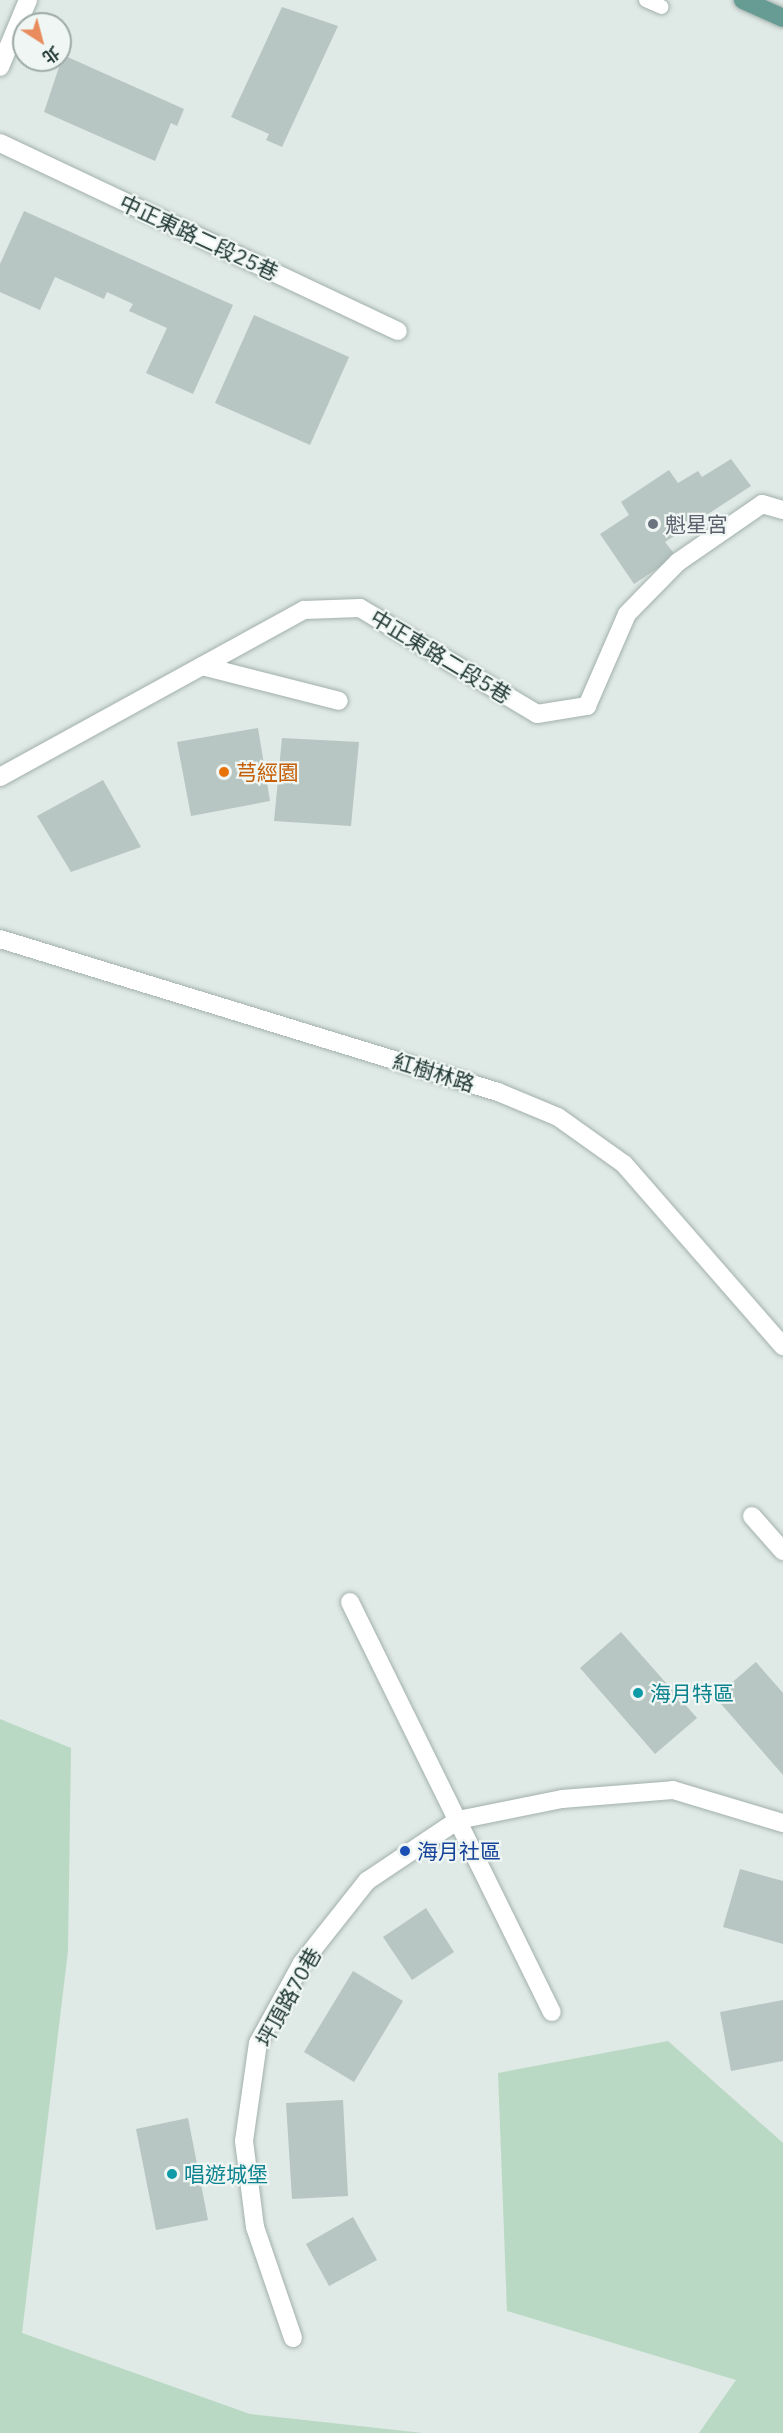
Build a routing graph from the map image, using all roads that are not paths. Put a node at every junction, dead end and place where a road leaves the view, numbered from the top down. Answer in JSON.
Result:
{"nodes":[{"id":1,"x":28,"y":0,"type":"edge"},
{"id":2,"x":646,"y":0,"type":"edge"},
{"id":3,"x":743,"y":0,"type":"edge"},
{"id":4,"x":662,"y":7,"type":"dead end"},
{"id":5,"x":783,"y":18,"type":"edge"},
{"id":6,"x":0,"y":67,"type":"edge"},
{"id":7,"x":0,"y":143,"type":"edge"},
{"id":8,"x":398,"y":331,"type":"dead end"},
{"id":9,"x":783,"y":510,"type":"edge"},
{"id":10,"x":202,"y":666,"type":"junction"},
{"id":11,"x":339,"y":701,"type":"dead end"},
{"id":12,"x":0,"y":777,"type":"edge"},
{"id":13,"x":0,"y":939,"type":"edge"},
{"id":14,"x":783,"y":1346,"type":"edge"},
{"id":15,"x":752,"y":1516,"type":"dead end"},
{"id":16,"x":783,"y":1551,"type":"edge"},
{"id":17,"x":350,"y":1602,"type":"dead end"},
{"id":18,"x":458,"y":1820,"type":"junction"},
{"id":19,"x":783,"y":1823,"type":"edge"},
{"id":20,"x":552,"y":2012,"type":"dead end"},
{"id":21,"x":293,"y":2338,"type":"dead end"}],
"edges":[{"from":1,"to":6,"type":"street"},
{"from":2,"to":4,"type":"lane"},
{"from":3,"to":5,"type":"main road"},
{"from":7,"to":8,"type":"street","name":"中正東路二段25巷"},
{"from":9,"to":10,"type":"street","name":"中正東路二段5巷"},
{"from":10,"to":11,"type":"street"},
{"from":10,"to":12,"type":"street","name":"中正東路二段5巷"},
{"from":13,"to":14,"type":"street","name":"紅樹林路"},
{"from":15,"to":16,"type":"street"},
{"from":17,"to":18,"type":"street"},
{"from":18,"to":19,"type":"street","name":"坪頂路70巷"},
{"from":18,"to":20,"type":"street"},
{"from":18,"to":21,"type":"street","name":"坪頂路70巷"}]}
